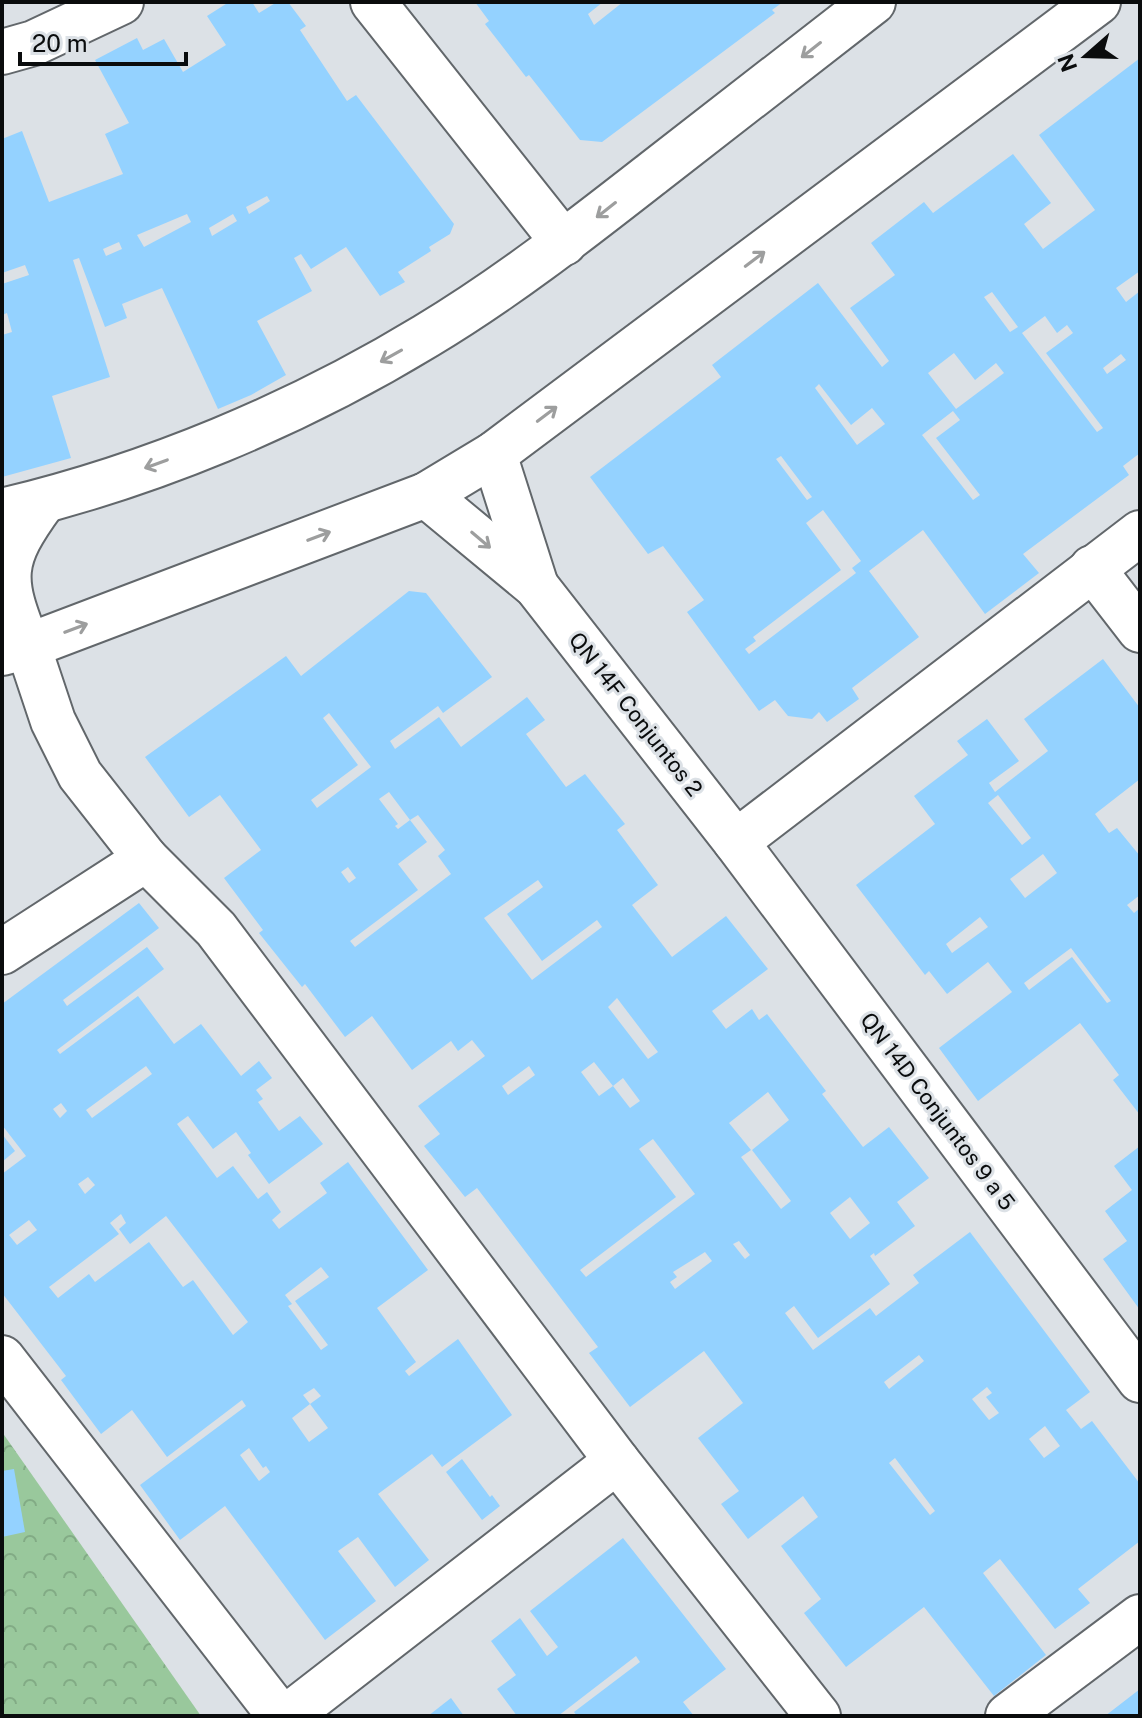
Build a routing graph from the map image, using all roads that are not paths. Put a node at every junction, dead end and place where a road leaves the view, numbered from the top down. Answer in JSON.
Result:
{"nodes":[{"id":1,"x":121,"y":2,"type":"edge"},
{"id":2,"x":373,"y":2,"type":"edge"},
{"id":3,"x":873,"y":2,"type":"edge"},
{"id":4,"x":1085,"y":7,"type":"edge"},
{"id":5,"x":2,"y":52,"type":"edge"},
{"id":6,"x":564,"y":243,"type":"junction"},
{"id":7,"x":494,"y":454,"type":"junction"},
{"id":8,"x":426,"y":495,"type":"junction"},
{"id":9,"x":22,"y":506,"type":"edge"},
{"id":10,"x":1140,"y":533,"type":"edge"},
{"id":11,"x":1092,"y":568,"type":"junction"},
{"id":12,"x":536,"y":586,"type":"junction"},
{"id":13,"x":1140,"y":630,"type":"edge"},
{"id":14,"x":15,"y":650,"type":"edge"},
{"id":15,"x":736,"y":842,"type":"junction"},
{"id":16,"x":146,"y":859,"type":"junction"},
{"id":17,"x":2,"y":952,"type":"edge"},
{"id":18,"x":2,"y":1358,"type":"edge"},
{"id":19,"x":1140,"y":1380,"type":"edge"},
{"id":20,"x":617,"y":1461,"type":"junction"},
{"id":21,"x":1140,"y":1617,"type":"edge"},
{"id":22,"x":280,"y":1716,"type":"edge"},
{"id":23,"x":288,"y":1716,"type":"edge"},
{"id":24,"x":818,"y":1716,"type":"edge"},
{"id":25,"x":1008,"y":1716,"type":"edge"}],
"edges":[{"from":1,"to":5,"type":"street"},
{"from":2,"to":6,"type":"street"},
{"from":3,"to":6,"type":"street","one_way":true},
{"from":7,"to":4,"type":"street","one_way":true},
{"from":6,"to":9,"type":"street","one_way":true},
{"from":7,"to":8,"type":"street"},
{"from":7,"to":12,"type":"street","name":"QN 14F Conjuntos 2"},
{"from":8,"to":12,"type":"street","name":"QN 14F Conjuntos 2","one_way":true},
{"from":14,"to":8,"type":"street","one_way":true},
{"from":9,"to":14,"type":"street"},
{"from":10,"to":11,"type":"street"},
{"from":11,"to":13,"type":"street"},
{"from":11,"to":15,"type":"street"},
{"from":12,"to":15,"type":"street","name":"QN 14F Conjuntos 2"},
{"from":14,"to":16,"type":"street"},
{"from":15,"to":19,"type":"street","name":"QN 14D Conjuntos 9 a 5"},
{"from":16,"to":17,"type":"street"},
{"from":16,"to":20,"type":"street"},
{"from":18,"to":22,"type":"street"},
{"from":20,"to":23,"type":"street"},
{"from":20,"to":24,"type":"street"},
{"from":21,"to":25,"type":"street"}]}
